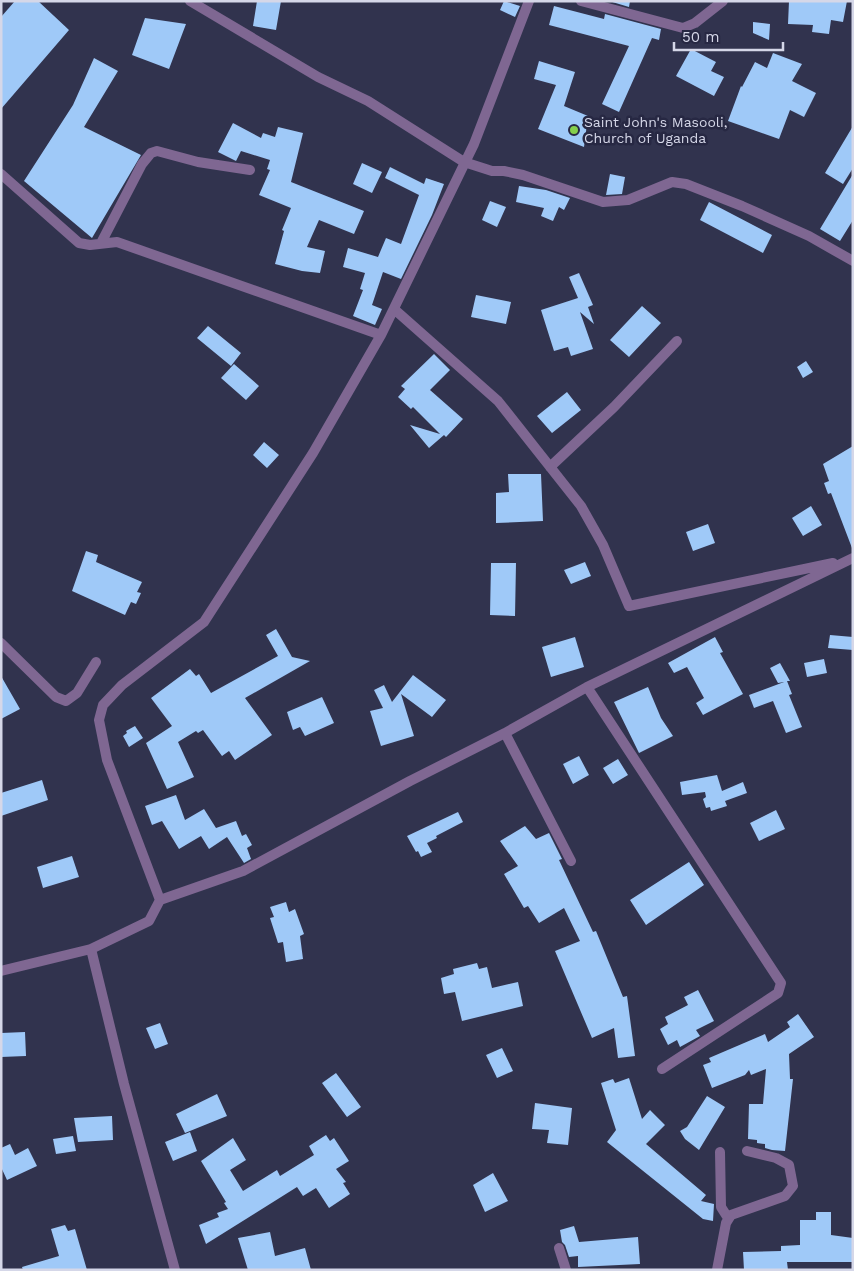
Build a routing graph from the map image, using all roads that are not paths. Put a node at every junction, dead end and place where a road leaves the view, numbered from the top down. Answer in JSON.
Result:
{"nodes":[{"id":1,"x":190,"y":1,"type":"edge"},
{"id":2,"x":529,"y":1,"type":"edge"},
{"id":3,"x":581,"y":1,"type":"edge"},
{"id":4,"x":723,"y":1,"type":"edge"},
{"id":5,"x":464,"y":162,"type":"junction"},
{"id":6,"x":250,"y":170,"type":"dead end"},
{"id":7,"x":1,"y":174,"type":"edge"},
{"id":8,"x":101,"y":243,"type":"junction"},
{"id":9,"x":853,"y":261,"type":"edge"},
{"id":10,"x":394,"y":309,"type":"junction"},
{"id":11,"x":381,"y":335,"type":"junction"},
{"id":12,"x":677,"y":342,"type":"dead end"},
{"id":13,"x":550,"y":467,"type":"junction"},
{"id":14,"x":851,"y":559,"type":"edge"},
{"id":15,"x":1,"y":643,"type":"edge"},
{"id":16,"x":96,"y":662,"type":"dead end"},
{"id":17,"x":587,"y":688,"type":"junction"},
{"id":18,"x":505,"y":733,"type":"junction"},
{"id":19,"x":571,"y":861,"type":"dead end"},
{"id":20,"x":160,"y":900,"type":"junction"},
{"id":21,"x":91,"y":949,"type":"junction"},
{"id":22,"x":1,"y":971,"type":"edge"},
{"id":23,"x":662,"y":1069,"type":"dead end"},
{"id":24,"x":720,"y":1152,"type":"dead end"},
{"id":25,"x":747,"y":1152,"type":"dead end"},
{"id":26,"x":728,"y":1218,"type":"junction"},
{"id":27,"x":559,"y":1248,"type":"dead end"},
{"id":28,"x":175,"y":1270,"type":"edge"},
{"id":29,"x":566,"y":1270,"type":"edge"},
{"id":30,"x":717,"y":1270,"type":"edge"}],
"edges":[{"from":1,"to":5,"type":"street"},
{"from":2,"to":5,"type":"street"},
{"from":3,"to":4,"type":"street"},
{"from":5,"to":9,"type":"street"},
{"from":5,"to":10,"type":"street"},
{"from":6,"to":8,"type":"street"},
{"from":7,"to":8,"type":"street"},
{"from":8,"to":11,"type":"street"},
{"from":10,"to":11,"type":"street"},
{"from":10,"to":13,"type":"street"},
{"from":11,"to":20,"type":"street"},
{"from":12,"to":13,"type":"street"},
{"from":13,"to":14,"type":"street"},
{"from":14,"to":17,"type":"street"},
{"from":15,"to":16,"type":"street"},
{"from":17,"to":18,"type":"street"},
{"from":17,"to":23,"type":"street"},
{"from":18,"to":19,"type":"street"},
{"from":18,"to":20,"type":"street"},
{"from":20,"to":21,"type":"street"},
{"from":21,"to":22,"type":"street"},
{"from":21,"to":28,"type":"street"},
{"from":24,"to":26,"type":"street"},
{"from":25,"to":26,"type":"street"},
{"from":26,"to":30,"type":"street"},
{"from":27,"to":29,"type":"street"}]}
